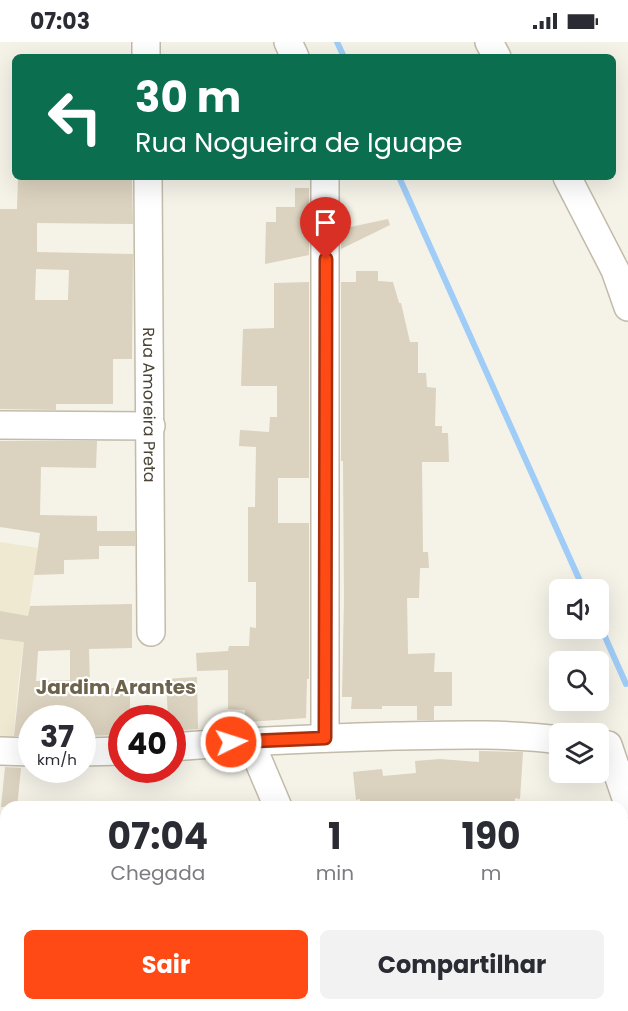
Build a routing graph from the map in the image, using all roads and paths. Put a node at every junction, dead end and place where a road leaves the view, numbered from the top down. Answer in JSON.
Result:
{"nodes":[{"id":1,"x":148,"y":180,"type":"edge"},
{"id":2,"x":325,"y":180,"type":"edge"},
{"id":3,"x":569,"y":180,"type":"edge"},
{"id":4,"x":628,"y":308,"type":"edge"},
{"id":5,"x":0,"y":425,"type":"edge"},
{"id":6,"x":150,"y":426,"type":"junction"},
{"id":7,"x":151,"y":632,"type":"dead end"},
{"id":8,"x":325,"y":738,"type":"junction"},
{"id":9,"x":549,"y":739,"type":"edge"},
{"id":10,"x":250,"y":741,"type":"junction"},
{"id":11,"x":186,"y":746,"type":"edge"},
{"id":12,"x":612,"y":747,"type":"edge"},
{"id":13,"x":0,"y":751,"type":"edge"},
{"id":14,"x":18,"y":752,"type":"edge"},
{"id":15,"x":275,"y":801,"type":"edge"},
{"id":16,"x":627,"y":801,"type":"edge"}],
"edges":[{"from":1,"to":6,"type":"street","name":"Rua Amoreira Preta"},
{"from":2,"to":8,"type":"street"},
{"from":3,"to":4,"type":"street"},
{"from":5,"to":6,"type":"street"},
{"from":6,"to":7,"type":"street","name":"Rua Amoreira Preta"},
{"from":8,"to":9,"type":"street"},
{"from":8,"to":10,"type":"street"},
{"from":10,"to":11,"type":"street"},
{"from":10,"to":15,"type":"street"},
{"from":12,"to":16,"type":"street"},
{"from":13,"to":14,"type":"street"}]}
